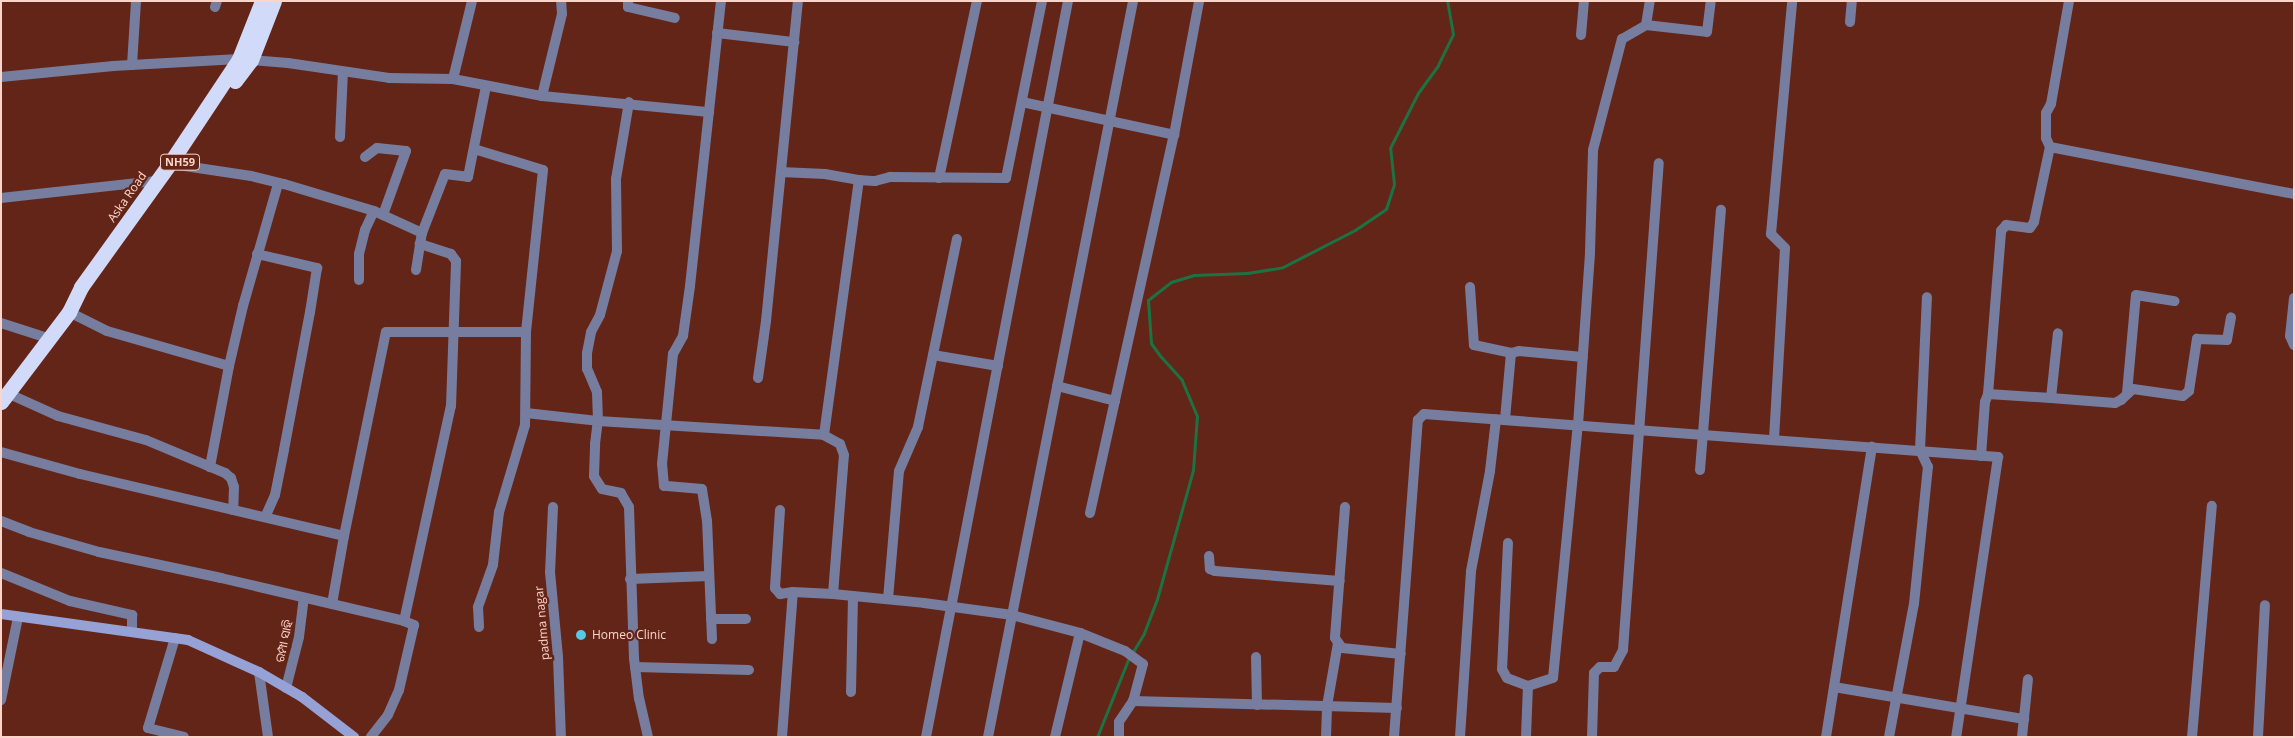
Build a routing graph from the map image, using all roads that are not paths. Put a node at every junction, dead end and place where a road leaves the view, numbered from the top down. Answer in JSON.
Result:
{"nodes":[{"id":1,"x":136,"y":1,"type":"edge"},
{"id":2,"x":262,"y":1,"type":"edge"},
{"id":3,"x":274,"y":1,"type":"edge"},
{"id":4,"x":472,"y":1,"type":"edge"},
{"id":5,"x":561,"y":1,"type":"edge"},
{"id":6,"x":628,"y":1,"type":"edge"},
{"id":7,"x":721,"y":1,"type":"edge"},
{"id":8,"x":798,"y":1,"type":"edge"},
{"id":9,"x":977,"y":1,"type":"edge"},
{"id":10,"x":1042,"y":1,"type":"edge"},
{"id":11,"x":1068,"y":1,"type":"edge"},
{"id":12,"x":1133,"y":1,"type":"edge"},
{"id":13,"x":1199,"y":1,"type":"edge"},
{"id":14,"x":1584,"y":1,"type":"edge"},
{"id":15,"x":1650,"y":1,"type":"edge"},
{"id":16,"x":1711,"y":1,"type":"edge"},
{"id":17,"x":1792,"y":1,"type":"edge"},
{"id":18,"x":1852,"y":1,"type":"edge"},
{"id":19,"x":2069,"y":1,"type":"edge"},
{"id":20,"x":675,"y":18,"type":"dead end"},
{"id":21,"x":1850,"y":22,"type":"dead end"},
{"id":22,"x":1646,"y":25,"type":"junction"},
{"id":23,"x":717,"y":33,"type":"junction"},
{"id":24,"x":1581,"y":35,"type":"dead end"},
{"id":25,"x":794,"y":42,"type":"junction"},
{"id":26,"x":245,"y":59,"type":"junction"},
{"id":27,"x":132,"y":65,"type":"junction"},
{"id":28,"x":343,"y":72,"type":"junction"},
{"id":29,"x":1,"y":77,"type":"edge"},
{"id":30,"x":453,"y":79,"type":"junction"},
{"id":31,"x":486,"y":86,"type":"junction"},
{"id":32,"x":542,"y":96,"type":"junction"},
{"id":33,"x":629,"y":102,"type":"junction"},
{"id":34,"x":1022,"y":102,"type":"junction"},
{"id":35,"x":1048,"y":107,"type":"junction"},
{"id":36,"x":709,"y":112,"type":"junction"},
{"id":37,"x":1110,"y":120,"type":"junction"},
{"id":38,"x":1174,"y":135,"type":"junction"},
{"id":39,"x":340,"y":136,"type":"dead end"},
{"id":40,"x":2050,"y":147,"type":"junction"},
{"id":41,"x":474,"y":149,"type":"junction"},
{"id":42,"x":365,"y":157,"type":"dead end"},
{"id":43,"x":1659,"y":163,"type":"dead end"},
{"id":44,"x":178,"y":165,"type":"junction"},
{"id":45,"x":782,"y":172,"type":"junction"},
{"id":46,"x":940,"y":178,"type":"junction"},
{"id":47,"x":859,"y":180,"type":"junction"},
{"id":48,"x":156,"y":181,"type":"junction"},
{"id":49,"x":278,"y":184,"type":"junction"},
{"id":50,"x":2294,"y":194,"type":"edge"},
{"id":51,"x":1,"y":198,"type":"edge"},
{"id":52,"x":1721,"y":210,"type":"dead end"},
{"id":53,"x":378,"y":213,"type":"junction"},
{"id":54,"x":422,"y":233,"type":"junction"},
{"id":55,"x":957,"y":239,"type":"dead end"},
{"id":56,"x":420,"y":244,"type":"junction"},
{"id":57,"x":257,"y":254,"type":"junction"},
{"id":58,"x":416,"y":270,"type":"dead end"},
{"id":59,"x":359,"y":280,"type":"dead end"},
{"id":60,"x":1470,"y":287,"type":"dead end"},
{"id":61,"x":1927,"y":297,"type":"dead end"},
{"id":62,"x":2294,"y":298,"type":"edge"},
{"id":63,"x":2175,"y":301,"type":"dead end"},
{"id":64,"x":69,"y":312,"type":"junction"},
{"id":65,"x":2231,"y":317,"type":"dead end"},
{"id":66,"x":1,"y":323,"type":"edge"},
{"id":67,"x":454,"y":331,"type":"junction"},
{"id":68,"x":526,"y":332,"type":"junction"},
{"id":69,"x":2058,"y":333,"type":"dead end"},
{"id":70,"x":48,"y":338,"type":"junction"},
{"id":71,"x":2294,"y":345,"type":"edge"},
{"id":72,"x":1512,"y":353,"type":"junction"},
{"id":73,"x":933,"y":355,"type":"junction"},
{"id":74,"x":1583,"y":357,"type":"junction"},
{"id":75,"x":229,"y":366,"type":"junction"},
{"id":76,"x":998,"y":366,"type":"junction"},
{"id":77,"x":758,"y":378,"type":"dead end"},
{"id":78,"x":1057,"y":386,"type":"junction"},
{"id":79,"x":2127,"y":393,"type":"junction"},
{"id":80,"x":1988,"y":394,"type":"junction"},
{"id":81,"x":4,"y":398,"type":"edge"},
{"id":82,"x":2051,"y":398,"type":"junction"},
{"id":83,"x":1115,"y":401,"type":"junction"},
{"id":84,"x":526,"y":413,"type":"junction"},
{"id":85,"x":1501,"y":419,"type":"junction"},
{"id":86,"x":598,"y":420,"type":"junction"},
{"id":87,"x":1578,"y":424,"type":"junction"},
{"id":88,"x":666,"y":426,"type":"junction"},
{"id":89,"x":1638,"y":429,"type":"junction"},
{"id":90,"x":1704,"y":434,"type":"junction"},
{"id":91,"x":824,"y":435,"type":"junction"},
{"id":92,"x":1774,"y":439,"type":"junction"},
{"id":93,"x":1872,"y":447,"type":"junction"},
{"id":94,"x":1921,"y":451,"type":"junction"},
{"id":95,"x":1,"y":452,"type":"edge"},
{"id":96,"x":1981,"y":456,"type":"junction"},
{"id":97,"x":210,"y":467,"type":"junction"},
{"id":98,"x":1700,"y":470,"type":"dead end"},
{"id":99,"x":2212,"y":506,"type":"dead end"},
{"id":100,"x":553,"y":507,"type":"dead end"},
{"id":101,"x":1345,"y":507,"type":"dead end"},
{"id":102,"x":233,"y":510,"type":"junction"},
{"id":103,"x":780,"y":510,"type":"dead end"},
{"id":104,"x":1090,"y":513,"type":"dead end"},
{"id":105,"x":264,"y":518,"type":"junction"},
{"id":106,"x":1,"y":521,"type":"edge"},
{"id":107,"x":344,"y":536,"type":"junction"},
{"id":108,"x":1508,"y":543,"type":"dead end"},
{"id":109,"x":1209,"y":556,"type":"dead end"},
{"id":110,"x":1,"y":573,"type":"edge"},
{"id":111,"x":709,"y":576,"type":"junction"},
{"id":112,"x":630,"y":579,"type":"junction"},
{"id":113,"x":1340,"y":580,"type":"junction"},
{"id":114,"x":793,"y":592,"type":"junction"},
{"id":115,"x":833,"y":594,"type":"junction"},
{"id":116,"x":853,"y":596,"type":"junction"},
{"id":117,"x":304,"y":599,"type":"junction"},
{"id":118,"x":888,"y":599,"type":"junction"},
{"id":119,"x":332,"y":604,"type":"junction"},
{"id":120,"x":2265,"y":605,"type":"dead end"},
{"id":121,"x":950,"y":606,"type":"junction"},
{"id":122,"x":1,"y":614,"type":"edge"},
{"id":123,"x":1012,"y":615,"type":"junction"},
{"id":124,"x":18,"y":617,"type":"junction"},
{"id":125,"x":711,"y":619,"type":"junction"},
{"id":126,"x":746,"y":619,"type":"dead end"},
{"id":127,"x":404,"y":621,"type":"junction"},
{"id":128,"x":479,"y":627,"type":"dead end"},
{"id":129,"x":132,"y":632,"type":"junction"},
{"id":130,"x":1080,"y":633,"type":"junction"},
{"id":131,"x":175,"y":638,"type":"junction"},
{"id":132,"x":712,"y":639,"type":"dead end"},
{"id":133,"x":1338,"y":643,"type":"junction"},
{"id":134,"x":1401,"y":654,"type":"junction"},
{"id":135,"x":1256,"y":657,"type":"dead end"},
{"id":136,"x":635,"y":667,"type":"junction"},
{"id":137,"x":748,"y":670,"type":"dead end"},
{"id":138,"x":259,"y":672,"type":"junction"},
{"id":139,"x":2028,"y":679,"type":"dead end"},
{"id":140,"x":1528,"y":686,"type":"junction"},
{"id":141,"x":1834,"y":687,"type":"junction"},
{"id":142,"x":286,"y":688,"type":"junction"},
{"id":143,"x":851,"y":692,"type":"dead end"},
{"id":144,"x":1896,"y":698,"type":"junction"},
{"id":145,"x":1,"y":700,"type":"edge"},
{"id":146,"x":1133,"y":701,"type":"junction"},
{"id":147,"x":1257,"y":704,"type":"junction"},
{"id":148,"x":1327,"y":706,"type":"junction"},
{"id":149,"x":1397,"y":708,"type":"junction"},
{"id":150,"x":1960,"y":708,"type":"junction"},
{"id":151,"x":2024,"y":719,"type":"junction"},
{"id":152,"x":184,"y":737,"type":"edge"},
{"id":153,"x":268,"y":737,"type":"edge"},
{"id":154,"x":354,"y":737,"type":"edge"},
{"id":155,"x":372,"y":737,"type":"edge"},
{"id":156,"x":561,"y":737,"type":"edge"},
{"id":157,"x":648,"y":737,"type":"edge"},
{"id":158,"x":782,"y":737,"type":"edge"},
{"id":159,"x":926,"y":737,"type":"edge"},
{"id":160,"x":988,"y":737,"type":"edge"},
{"id":161,"x":1055,"y":737,"type":"edge"},
{"id":162,"x":1119,"y":737,"type":"edge"},
{"id":163,"x":1326,"y":737,"type":"edge"},
{"id":164,"x":1394,"y":737,"type":"edge"},
{"id":165,"x":1460,"y":737,"type":"edge"},
{"id":166,"x":1526,"y":737,"type":"edge"},
{"id":167,"x":1592,"y":737,"type":"edge"},
{"id":168,"x":1826,"y":737,"type":"edge"},
{"id":169,"x":1889,"y":737,"type":"edge"},
{"id":170,"x":1956,"y":737,"type":"edge"},
{"id":171,"x":2022,"y":737,"type":"edge"},
{"id":172,"x":2192,"y":737,"type":"edge"},
{"id":173,"x":2258,"y":737,"type":"edge"}],
"edges":[{"from":1,"to":27,"type":"street"},
{"from":2,"to":26,"type":"highway","name":"Aska Road","number":"NH59"},
{"from":3,"to":26,"type":"highway","number":"NH59"},
{"from":4,"to":30,"type":"street"},
{"from":5,"to":32,"type":"street"},
{"from":6,"to":20,"type":"street"},
{"from":7,"to":23,"type":"street"},
{"from":8,"to":25,"type":"street"},
{"from":9,"to":46,"type":"street"},
{"from":10,"to":34,"type":"street"},
{"from":11,"to":35,"type":"street"},
{"from":12,"to":37,"type":"street"},
{"from":13,"to":38,"type":"street"},
{"from":14,"to":24,"type":"street"},
{"from":15,"to":22,"type":"street"},
{"from":16,"to":22,"type":"street"},
{"from":17,"to":92,"type":"street"},
{"from":18,"to":21,"type":"street"},
{"from":19,"to":40,"type":"street"},
{"from":22,"to":74,"type":"street"},
{"from":23,"to":25,"type":"street"},
{"from":23,"to":36,"type":"street"},
{"from":25,"to":45,"type":"street"},
{"from":26,"to":27,"type":"street"},
{"from":26,"to":28,"type":"street"},
{"from":26,"to":44,"type":"highway","number":"NH59"},
{"from":26,"to":48,"type":"highway","name":"Aska Road","number":"NH59"},
{"from":27,"to":29,"type":"street"},
{"from":28,"to":30,"type":"street"},
{"from":28,"to":39,"type":"street"},
{"from":30,"to":31,"type":"street"},
{"from":31,"to":32,"type":"street"},
{"from":31,"to":41,"type":"street"},
{"from":32,"to":33,"type":"street"},
{"from":33,"to":36,"type":"street"},
{"from":33,"to":86,"type":"street"},
{"from":34,"to":35,"type":"street"},
{"from":34,"to":46,"type":"street"},
{"from":35,"to":37,"type":"street"},
{"from":35,"to":76,"type":"street"},
{"from":36,"to":88,"type":"street"},
{"from":37,"to":38,"type":"street"},
{"from":37,"to":78,"type":"street"},
{"from":38,"to":83,"type":"street"},
{"from":40,"to":50,"type":"street"},
{"from":40,"to":80,"type":"street"},
{"from":41,"to":54,"type":"street"},
{"from":41,"to":68,"type":"street"},
{"from":42,"to":53,"type":"street"},
{"from":43,"to":89,"type":"street"},
{"from":44,"to":49,"type":"street"},
{"from":44,"to":64,"type":"highway","number":"NH59"},
{"from":45,"to":47,"type":"street"},
{"from":45,"to":77,"type":"street"},
{"from":46,"to":47,"type":"street"},
{"from":47,"to":91,"type":"street"},
{"from":48,"to":51,"type":"street"},
{"from":48,"to":64,"type":"highway","name":"Aska Road","number":"NH59"},
{"from":49,"to":53,"type":"street"},
{"from":49,"to":57,"type":"street"},
{"from":52,"to":90,"type":"street"},
{"from":53,"to":54,"type":"street"},
{"from":53,"to":59,"type":"street"},
{"from":54,"to":56,"type":"street"},
{"from":55,"to":73,"type":"street"},
{"from":56,"to":58,"type":"street"},
{"from":56,"to":67,"type":"street"},
{"from":57,"to":75,"type":"street"},
{"from":57,"to":105,"type":"street"},
{"from":60,"to":72,"type":"street"},
{"from":61,"to":94,"type":"street"},
{"from":62,"to":71,"type":"street"},
{"from":63,"to":79,"type":"street"},
{"from":64,"to":70,"type":"highway","name":"Aska Road","number":"NH59"},
{"from":64,"to":75,"type":"street"},
{"from":65,"to":79,"type":"street"},
{"from":66,"to":70,"type":"street"},
{"from":67,"to":68,"type":"street"},
{"from":67,"to":107,"type":"street"},
{"from":67,"to":127,"type":"street"},
{"from":68,"to":84,"type":"street"},
{"from":69,"to":82,"type":"street"},
{"from":70,"to":81,"type":"highway","name":"Aska Road","number":"NH59"},
{"from":72,"to":74,"type":"street"},
{"from":72,"to":85,"type":"street"},
{"from":73,"to":76,"type":"street"},
{"from":73,"to":118,"type":"street"},
{"from":74,"to":87,"type":"street"},
{"from":75,"to":97,"type":"street"},
{"from":76,"to":121,"type":"street"},
{"from":78,"to":83,"type":"street"},
{"from":78,"to":123,"type":"street"},
{"from":79,"to":82,"type":"street"},
{"from":80,"to":82,"type":"street"},
{"from":80,"to":96,"type":"street"},
{"from":81,"to":97,"type":"street"},
{"from":83,"to":104,"type":"street"},
{"from":84,"to":86,"type":"street"},
{"from":84,"to":128,"type":"street"},
{"from":85,"to":87,"type":"street"},
{"from":85,"to":134,"type":"street"},
{"from":85,"to":165,"type":"street"},
{"from":86,"to":88,"type":"street"},
{"from":86,"to":112,"type":"street"},
{"from":87,"to":89,"type":"street"},
{"from":87,"to":140,"type":"street"},
{"from":88,"to":91,"type":"street"},
{"from":88,"to":111,"type":"street"},
{"from":89,"to":90,"type":"street"},
{"from":89,"to":167,"type":"street"},
{"from":90,"to":92,"type":"street"},
{"from":90,"to":98,"type":"street"},
{"from":91,"to":115,"type":"street"},
{"from":92,"to":93,"type":"street"},
{"from":93,"to":94,"type":"street"},
{"from":93,"to":141,"type":"street"},
{"from":94,"to":96,"type":"street"},
{"from":94,"to":144,"type":"street"},
{"from":95,"to":102,"type":"street"},
{"from":96,"to":150,"type":"street"},
{"from":97,"to":102,"type":"street"},
{"from":99,"to":172,"type":"street"},
{"from":100,"to":156,"type":"street","name":"padma nagar"},
{"from":101,"to":113,"type":"street"},
{"from":102,"to":105,"type":"street"},
{"from":103,"to":114,"type":"street"},
{"from":105,"to":107,"type":"street"},
{"from":106,"to":117,"type":"street"},
{"from":107,"to":119,"type":"street"},
{"from":108,"to":140,"type":"street"},
{"from":109,"to":113,"type":"street"},
{"from":110,"to":129,"type":"street"},
{"from":111,"to":112,"type":"street"},
{"from":111,"to":125,"type":"street"},
{"from":112,"to":136,"type":"street"},
{"from":113,"to":133,"type":"street"},
{"from":114,"to":115,"type":"street"},
{"from":114,"to":158,"type":"street"},
{"from":115,"to":116,"type":"street"},
{"from":116,"to":118,"type":"street"},
{"from":116,"to":143,"type":"street"},
{"from":117,"to":119,"type":"street"},
{"from":117,"to":142,"type":"street","name":"ରମ୍ପା ସାହି"},
{"from":118,"to":121,"type":"street"},
{"from":119,"to":127,"type":"street"},
{"from":120,"to":173,"type":"street"},
{"from":121,"to":123,"type":"street"},
{"from":121,"to":159,"type":"street"},
{"from":122,"to":124,"type":"street"},
{"from":123,"to":130,"type":"street"},
{"from":123,"to":160,"type":"street"},
{"from":124,"to":129,"type":"street"},
{"from":124,"to":145,"type":"street"},
{"from":125,"to":126,"type":"street"},
{"from":125,"to":132,"type":"street"},
{"from":127,"to":155,"type":"street"},
{"from":129,"to":131,"type":"street"},
{"from":130,"to":146,"type":"street"},
{"from":130,"to":161,"type":"street"},
{"from":131,"to":138,"type":"street"},
{"from":131,"to":152,"type":"street"},
{"from":133,"to":134,"type":"street"},
{"from":133,"to":148,"type":"street"},
{"from":134,"to":149,"type":"street"},
{"from":135,"to":147,"type":"street"},
{"from":136,"to":137,"type":"street"},
{"from":136,"to":157,"type":"street"},
{"from":138,"to":142,"type":"street"},
{"from":138,"to":153,"type":"street"},
{"from":139,"to":151,"type":"street"},
{"from":140,"to":166,"type":"street"},
{"from":141,"to":144,"type":"street"},
{"from":141,"to":168,"type":"street"},
{"from":142,"to":154,"type":"street"},
{"from":144,"to":150,"type":"street"},
{"from":144,"to":169,"type":"street"},
{"from":146,"to":147,"type":"street"},
{"from":146,"to":162,"type":"street"},
{"from":147,"to":148,"type":"street"},
{"from":148,"to":149,"type":"street"},
{"from":148,"to":163,"type":"street"},
{"from":149,"to":164,"type":"street"},
{"from":150,"to":151,"type":"street"},
{"from":150,"to":170,"type":"street"},
{"from":151,"to":171,"type":"street"}]}
